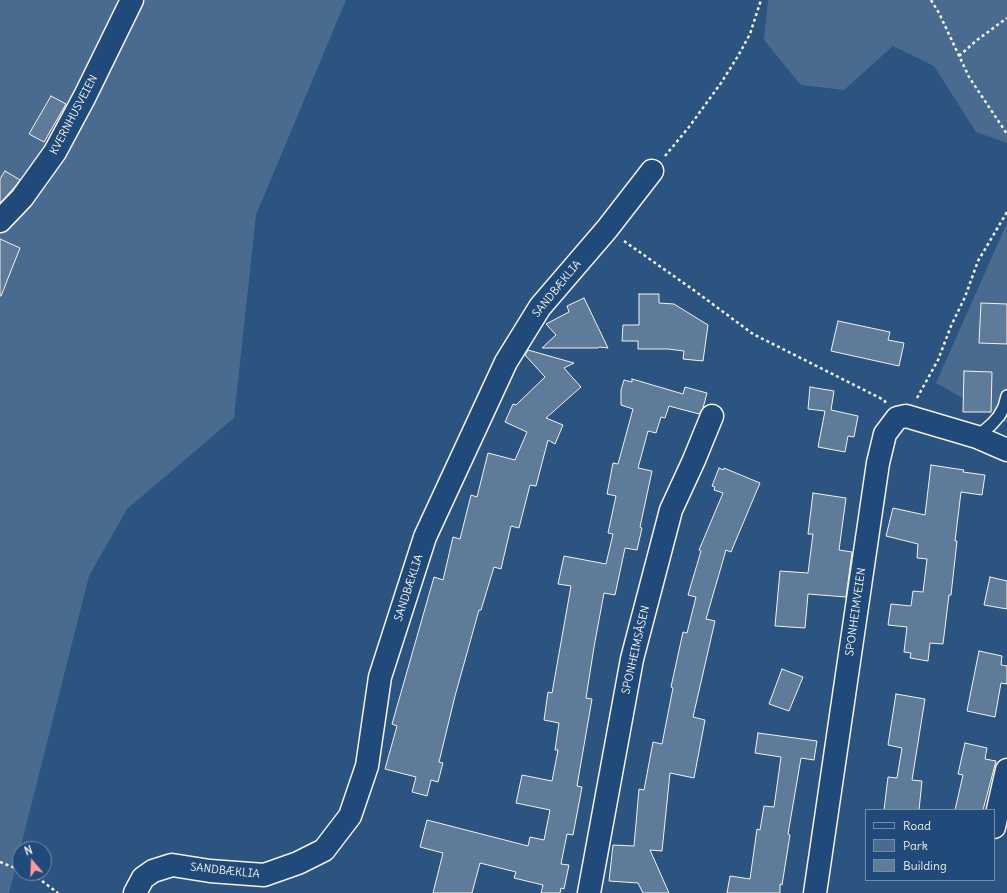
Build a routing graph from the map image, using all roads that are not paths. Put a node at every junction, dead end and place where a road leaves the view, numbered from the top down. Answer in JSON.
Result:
{"nodes":[{"id":1,"x":132,"y":0,"type":"edge"},
{"id":2,"x":652,"y":172,"type":"road end"},
{"id":3,"x":0,"y":221,"type":"edge"},
{"id":4,"x":1007,"y":396,"type":"edge"},
{"id":5,"x":712,"y":416,"type":"dead end"},
{"id":6,"x":977,"y":437,"type":"junction"},
{"id":7,"x":1007,"y":450,"type":"edge"},
{"id":8,"x":1007,"y":770,"type":"edge"},
{"id":9,"x":995,"y":823,"type":"edge"},
{"id":10,"x":135,"y":893,"type":"edge"},
{"id":11,"x":589,"y":893,"type":"edge"},
{"id":12,"x":815,"y":893,"type":"edge"}],
"edges":[{"from":1,"to":3,"type":"street","name":"KVERNHUSVEIEN"},
{"from":2,"to":10,"type":"street","name":"SANDBÆKLIA"},
{"from":4,"to":6,"type":"lane"},
{"from":5,"to":11,"type":"street","name":"SPONHEIMSÅSEN"},
{"from":6,"to":7,"type":"street"},
{"from":6,"to":12,"type":"street","name":"SPONHEIMVEIEN"},
{"from":8,"to":9,"type":"street"}]}
